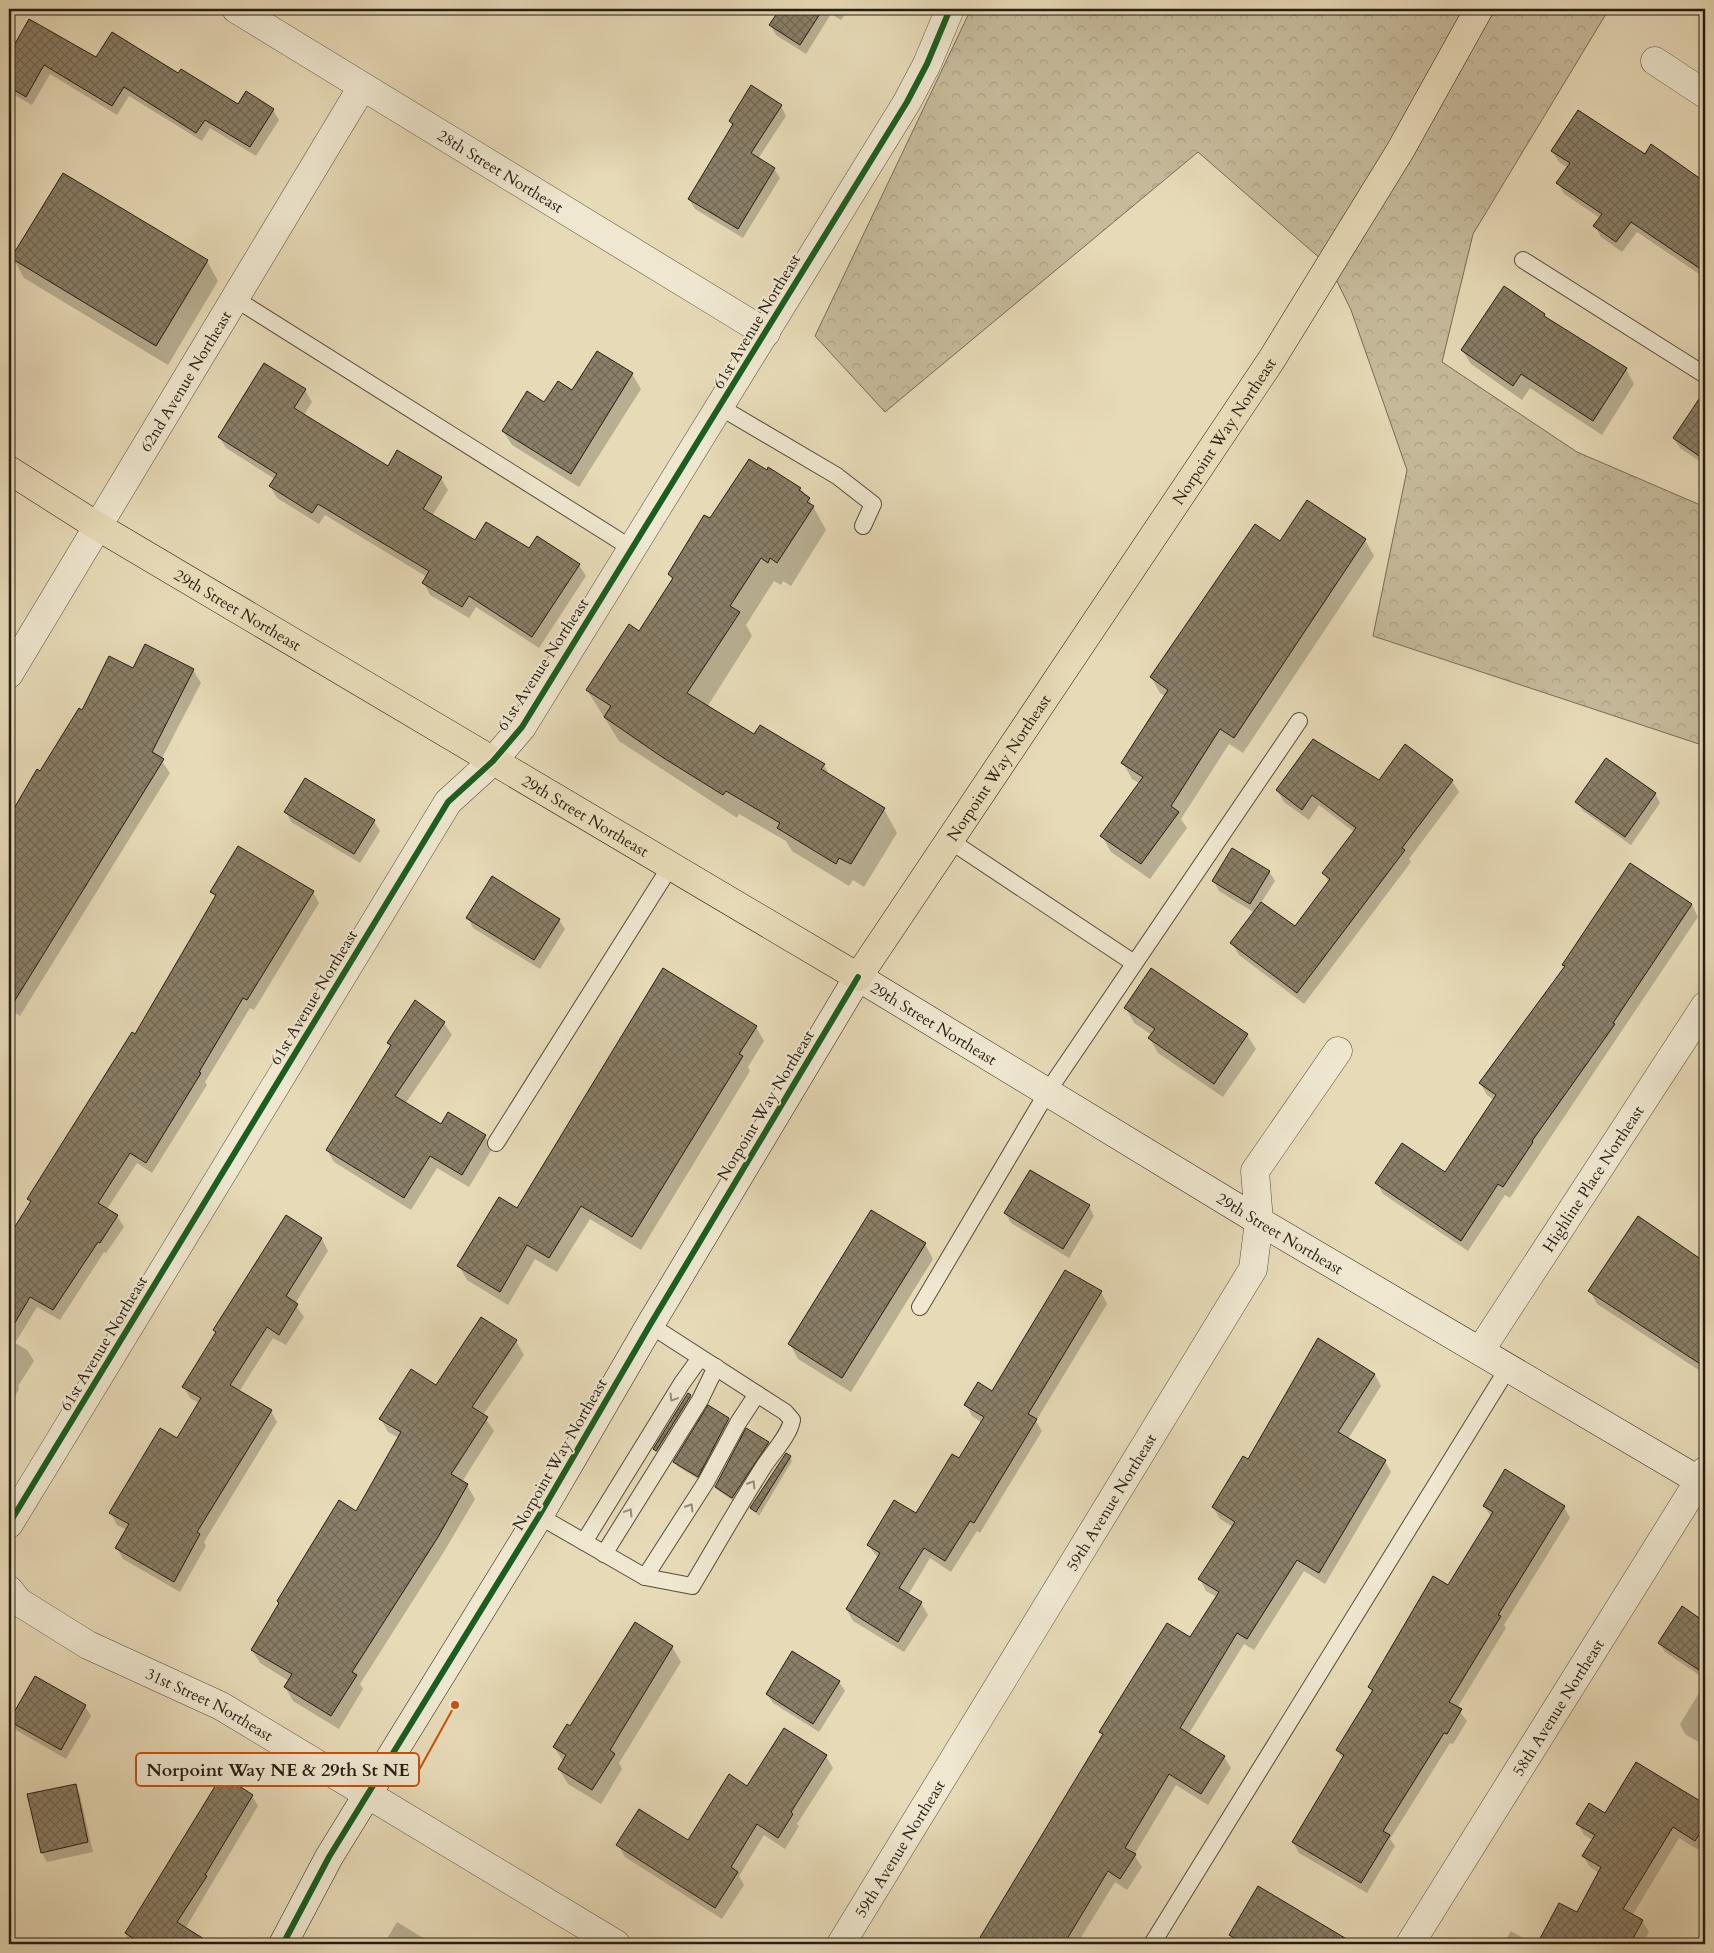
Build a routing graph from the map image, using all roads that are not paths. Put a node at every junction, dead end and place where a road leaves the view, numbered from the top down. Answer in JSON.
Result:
{"nodes":[{"id":1,"x":236,"y":9,"type":"edge"},
{"id":2,"x":950,"y":9,"type":"edge"},
{"id":3,"x":1479,"y":9,"type":"edge"},
{"id":4,"x":1655,"y":61,"type":"dead end"},
{"id":5,"x":362,"y":87,"type":"junction"},
{"id":6,"x":1705,"y":94,"type":"edge"},
{"id":7,"x":1524,"y":260,"type":"dead end"},
{"id":8,"x":234,"y":298,"type":"junction"},
{"id":9,"x":766,"y":333,"type":"junction"},
{"id":10,"x":1705,"y":375,"type":"edge"},
{"id":11,"x":720,"y":407,"type":"junction"},
{"id":12,"x":9,"y":470,"type":"edge"},
{"id":13,"x":97,"y":526,"type":"junction"},
{"id":14,"x":863,"y":526,"type":"dead end"},
{"id":15,"x":631,"y":548,"type":"junction"},
{"id":16,"x":9,"y":674,"type":"edge"},
{"id":17,"x":1299,"y":721,"type":"dead end"},
{"id":18,"x":493,"y":761,"type":"junction"},
{"id":19,"x":949,"y":840,"type":"junction"},
{"id":20,"x":670,"y":867,"type":"junction"},
{"id":21,"x":1134,"y":963,"type":"junction"},
{"id":22,"x":858,"y":977,"type":"junction"},
{"id":23,"x":1705,"y":1006,"type":"edge"},
{"id":24,"x":1338,"y":1051,"type":"dead end"},
{"id":25,"x":1048,"y":1091,"type":"junction"},
{"id":26,"x":496,"y":1143,"type":"dead end"},
{"id":27,"x":1259,"y":1221,"type":"junction"},
{"id":28,"x":920,"y":1307,"type":"dead end"},
{"id":29,"x":650,"y":1325,"type":"junction"},
{"id":30,"x":1480,"y":1351,"type":"junction"},
{"id":31,"x":700,"y":1358,"type":"junction"},
{"id":32,"x":716,"y":1367,"type":"junction"},
{"id":33,"x":1508,"y":1368,"type":"junction"},
{"id":34,"x":757,"y":1394,"type":"junction"},
{"id":35,"x":1703,"y":1478,"type":"edge"},
{"id":36,"x":540,"y":1516,"type":"junction"},
{"id":37,"x":9,"y":1524,"type":"edge"},
{"id":38,"x":584,"y":1542,"type":"junction"},
{"id":39,"x":604,"y":1554,"type":"junction"},
{"id":40,"x":645,"y":1577,"type":"junction"},
{"id":41,"x":9,"y":1590,"type":"edge"},
{"id":42,"x":368,"y":1796,"type":"junction"},
{"id":43,"x":283,"y":1944,"type":"edge"},
{"id":44,"x":616,"y":1944,"type":"edge"},
{"id":45,"x":841,"y":1944,"type":"edge"},
{"id":46,"x":1152,"y":1944,"type":"edge"},
{"id":47,"x":1410,"y":1944,"type":"edge"}],
"edges":[{"from":1,"to":5,"type":"street","name":"28th Street Northeast"},
{"from":2,"to":9,"type":"street","name":"61st Avenue Northeast"},
{"from":3,"to":19,"type":"main road","name":"Norpoint Way Northeast"},
{"from":4,"to":6,"type":"street"},
{"from":5,"to":8,"type":"street","name":"62nd Avenue Northeast"},
{"from":5,"to":9,"type":"street","name":"28th Street Northeast"},
{"from":7,"to":10,"type":"lane"},
{"from":8,"to":13,"type":"street","name":"62nd Avenue Northeast"},
{"from":8,"to":15,"type":"lane"},
{"from":9,"to":11,"type":"street","name":"61st Avenue Northeast"},
{"from":11,"to":14,"type":"lane"},
{"from":11,"to":15,"type":"street","name":"61st Avenue Northeast"},
{"from":12,"to":13,"type":"main road","name":"29th Street Northeast"},
{"from":13,"to":16,"type":"street","name":"62nd Avenue Northeast"},
{"from":13,"to":18,"type":"main road","name":"29th Street Northeast"},
{"from":15,"to":18,"type":"street","name":"61st Avenue Northeast"},
{"from":17,"to":21,"type":"lane"},
{"from":18,"to":20,"type":"main road","name":"29th Street Northeast"},
{"from":18,"to":37,"type":"street","name":"61st Avenue Northeast"},
{"from":19,"to":21,"type":"lane"},
{"from":19,"to":22,"type":"main road","name":"Norpoint Way Northeast"},
{"from":20,"to":22,"type":"main road","name":"29th Street Northeast"},
{"from":20,"to":26,"type":"lane"},
{"from":21,"to":25,"type":"lane"},
{"from":22,"to":25,"type":"street","name":"29th Street Northeast"},
{"from":22,"to":29,"type":"street","name":"Norpoint Way Northeast"},
{"from":23,"to":30,"type":"street","name":"Highline Place Northeast"},
{"from":24,"to":27,"type":"street","name":"59th Avenue Northeast"},
{"from":25,"to":27,"type":"street","name":"29th Street Northeast"},
{"from":25,"to":28,"type":"lane"},
{"from":27,"to":30,"type":"street","name":"29th Street Northeast"},
{"from":27,"to":45,"type":"street","name":"59th Avenue Northeast"},
{"from":29,"to":31,"type":"lane"},
{"from":29,"to":36,"type":"street","name":"Norpoint Way Northeast"},
{"from":30,"to":33,"type":"street","name":"29th Street Northeast"},
{"from":31,"to":32,"type":"lane"},
{"from":31,"to":38,"type":"lane","one_way":true},
{"from":32,"to":34,"type":"lane"},
{"from":39,"to":32,"type":"lane","one_way":true},
{"from":33,"to":35,"type":"street","name":"29th Street Northeast"},
{"from":33,"to":46,"type":"lane"},
{"from":40,"to":34,"type":"lane","one_way":true},
{"from":40,"to":34,"type":"lane","one_way":true},
{"from":35,"to":47,"type":"street","name":"58th Avenue Northeast"},
{"from":36,"to":38,"type":"lane"},
{"from":36,"to":42,"type":"street","name":"Norpoint Way Northeast"},
{"from":38,"to":39,"type":"lane"},
{"from":39,"to":40,"type":"lane"},
{"from":41,"to":42,"type":"street","name":"31st Street Northeast"},
{"from":42,"to":43,"type":"street","name":"Norpoint Way Northeast"},
{"from":42,"to":44,"type":"street","name":"31st Street Northeast"}]}
